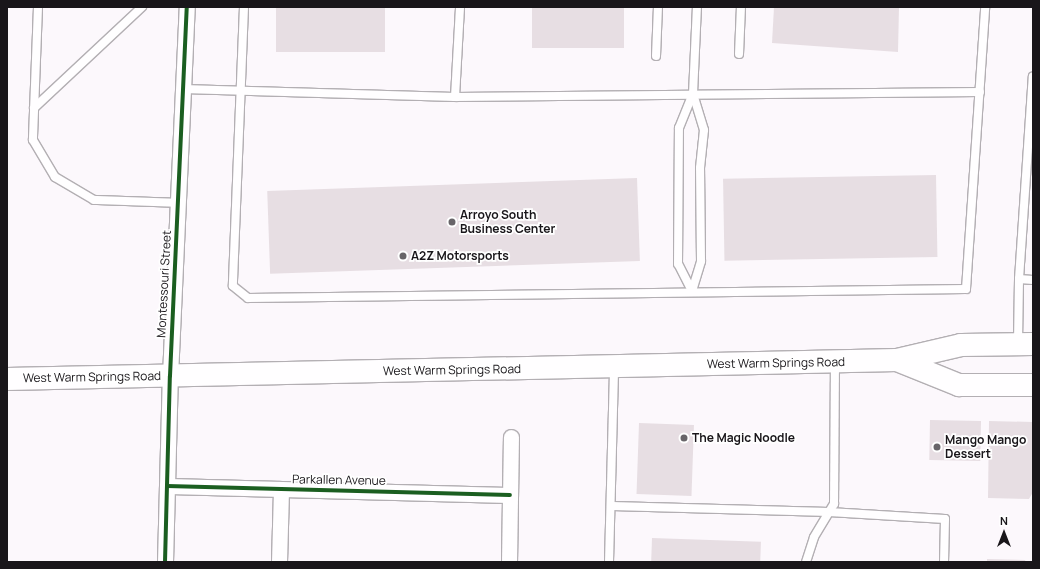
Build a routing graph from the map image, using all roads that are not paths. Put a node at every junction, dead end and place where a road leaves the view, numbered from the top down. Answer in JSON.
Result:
{"nodes":[{"id":1,"x":38,"y":7,"type":"edge"},
{"id":2,"x":142,"y":7,"type":"edge"},
{"id":3,"x":187,"y":7,"type":"edge"},
{"id":4,"x":244,"y":7,"type":"edge"},
{"id":5,"x":460,"y":7,"type":"edge"},
{"id":6,"x":658,"y":7,"type":"edge"},
{"id":7,"x":697,"y":7,"type":"edge"},
{"id":8,"x":741,"y":7,"type":"edge"},
{"id":9,"x":985,"y":7,"type":"edge"},
{"id":10,"x":739,"y":54,"type":"dead end"},
{"id":11,"x":656,"y":56,"type":"dead end"},
{"id":12,"x":1033,"y":76,"type":"edge"},
{"id":13,"x":183,"y":89,"type":"junction"},
{"id":14,"x":241,"y":89,"type":"junction"},
{"id":15,"x":980,"y":92,"type":"junction"},
{"id":16,"x":692,"y":94,"type":"junction"},
{"id":17,"x":455,"y":97,"type":"junction"},
{"id":18,"x":1032,"y":106,"type":"edge"},
{"id":19,"x":34,"y":108,"type":"junction"},
{"id":20,"x":178,"y":203,"type":"junction"},
{"id":21,"x":1019,"y":279,"type":"junction"},
{"id":22,"x":1033,"y":280,"type":"edge"},
{"id":23,"x":692,"y":291,"type":"junction"},
{"id":24,"x":1025,"y":344,"type":"edge"},
{"id":25,"x":897,"y":360,"type":"junction"},
{"id":26,"x":835,"y":361,"type":"junction"},
{"id":27,"x":614,"y":366,"type":"junction"},
{"id":28,"x":170,"y":376,"type":"junction"},
{"id":29,"x":7,"y":379,"type":"edge"},
{"id":30,"x":1033,"y":385,"type":"edge"},
{"id":31,"x":511,"y":436,"type":"dead end"},
{"id":32,"x":167,"y":486,"type":"junction"},
{"id":33,"x":281,"y":489,"type":"junction"},
{"id":34,"x":510,"y":495,"type":"junction"},
{"id":35,"x":612,"y":506,"type":"junction"},
{"id":36,"x":829,"y":512,"type":"junction"},
{"id":37,"x":165,"y":562,"type":"edge"},
{"id":38,"x":279,"y":562,"type":"edge"},
{"id":39,"x":509,"y":562,"type":"edge"},
{"id":40,"x":609,"y":562,"type":"edge"},
{"id":41,"x":806,"y":562,"type":"edge"},
{"id":42,"x":944,"y":562,"type":"edge"}],
"edges":[{"from":1,"to":19,"type":"lane"},
{"from":2,"to":19,"type":"lane"},
{"from":3,"to":13,"type":"street","name":"Montessouri Street"},
{"from":4,"to":14,"type":"lane"},
{"from":5,"to":17,"type":"lane"},
{"from":6,"to":11,"type":"lane"},
{"from":7,"to":16,"type":"lane"},
{"from":8,"to":10,"type":"lane"},
{"from":9,"to":15,"type":"lane"},
{"from":12,"to":18,"type":"lane"},
{"from":13,"to":14,"type":"lane"},
{"from":13,"to":20,"type":"street","name":"Montessouri Street"},
{"from":14,"to":17,"type":"lane"},
{"from":14,"to":23,"type":"lane"},
{"from":15,"to":16,"type":"lane"},
{"from":15,"to":23,"type":"lane"},
{"from":16,"to":17,"type":"lane"},
{"from":16,"to":23,"type":"lane"},
{"from":16,"to":23,"type":"lane"},
{"from":18,"to":21,"type":"lane"},
{"from":19,"to":20,"type":"lane"},
{"from":20,"to":28,"type":"street","name":"Montessouri Street"},
{"from":21,"to":22,"type":"lane"},
{"from":21,"to":24,"type":"lane"},
{"from":24,"to":25,"type":"main road","name":"West Warm Springs Road"},
{"from":25,"to":26,"type":"main road","name":"West Warm Springs Road"},
{"from":25,"to":30,"type":"main road","name":"West Warm Springs Road"},
{"from":26,"to":27,"type":"main road","name":"West Warm Springs Road"},
{"from":26,"to":36,"type":"lane"},
{"from":27,"to":28,"type":"main road","name":"West Warm Springs Road"},
{"from":27,"to":35,"type":"lane"},
{"from":28,"to":29,"type":"main road","name":"West Warm Springs Road"},
{"from":28,"to":32,"type":"street","name":"Montessouri Street"},
{"from":31,"to":34,"type":"street"},
{"from":32,"to":33,"type":"street","name":"Parkallen Avenue"},
{"from":32,"to":37,"type":"street","name":"Montessouri Street"},
{"from":33,"to":34,"type":"street","name":"Parkallen Avenue"},
{"from":33,"to":38,"type":"street"},
{"from":34,"to":39,"type":"street"},
{"from":35,"to":36,"type":"lane"},
{"from":35,"to":40,"type":"lane"},
{"from":36,"to":41,"type":"lane"},
{"from":36,"to":42,"type":"lane"}]}
